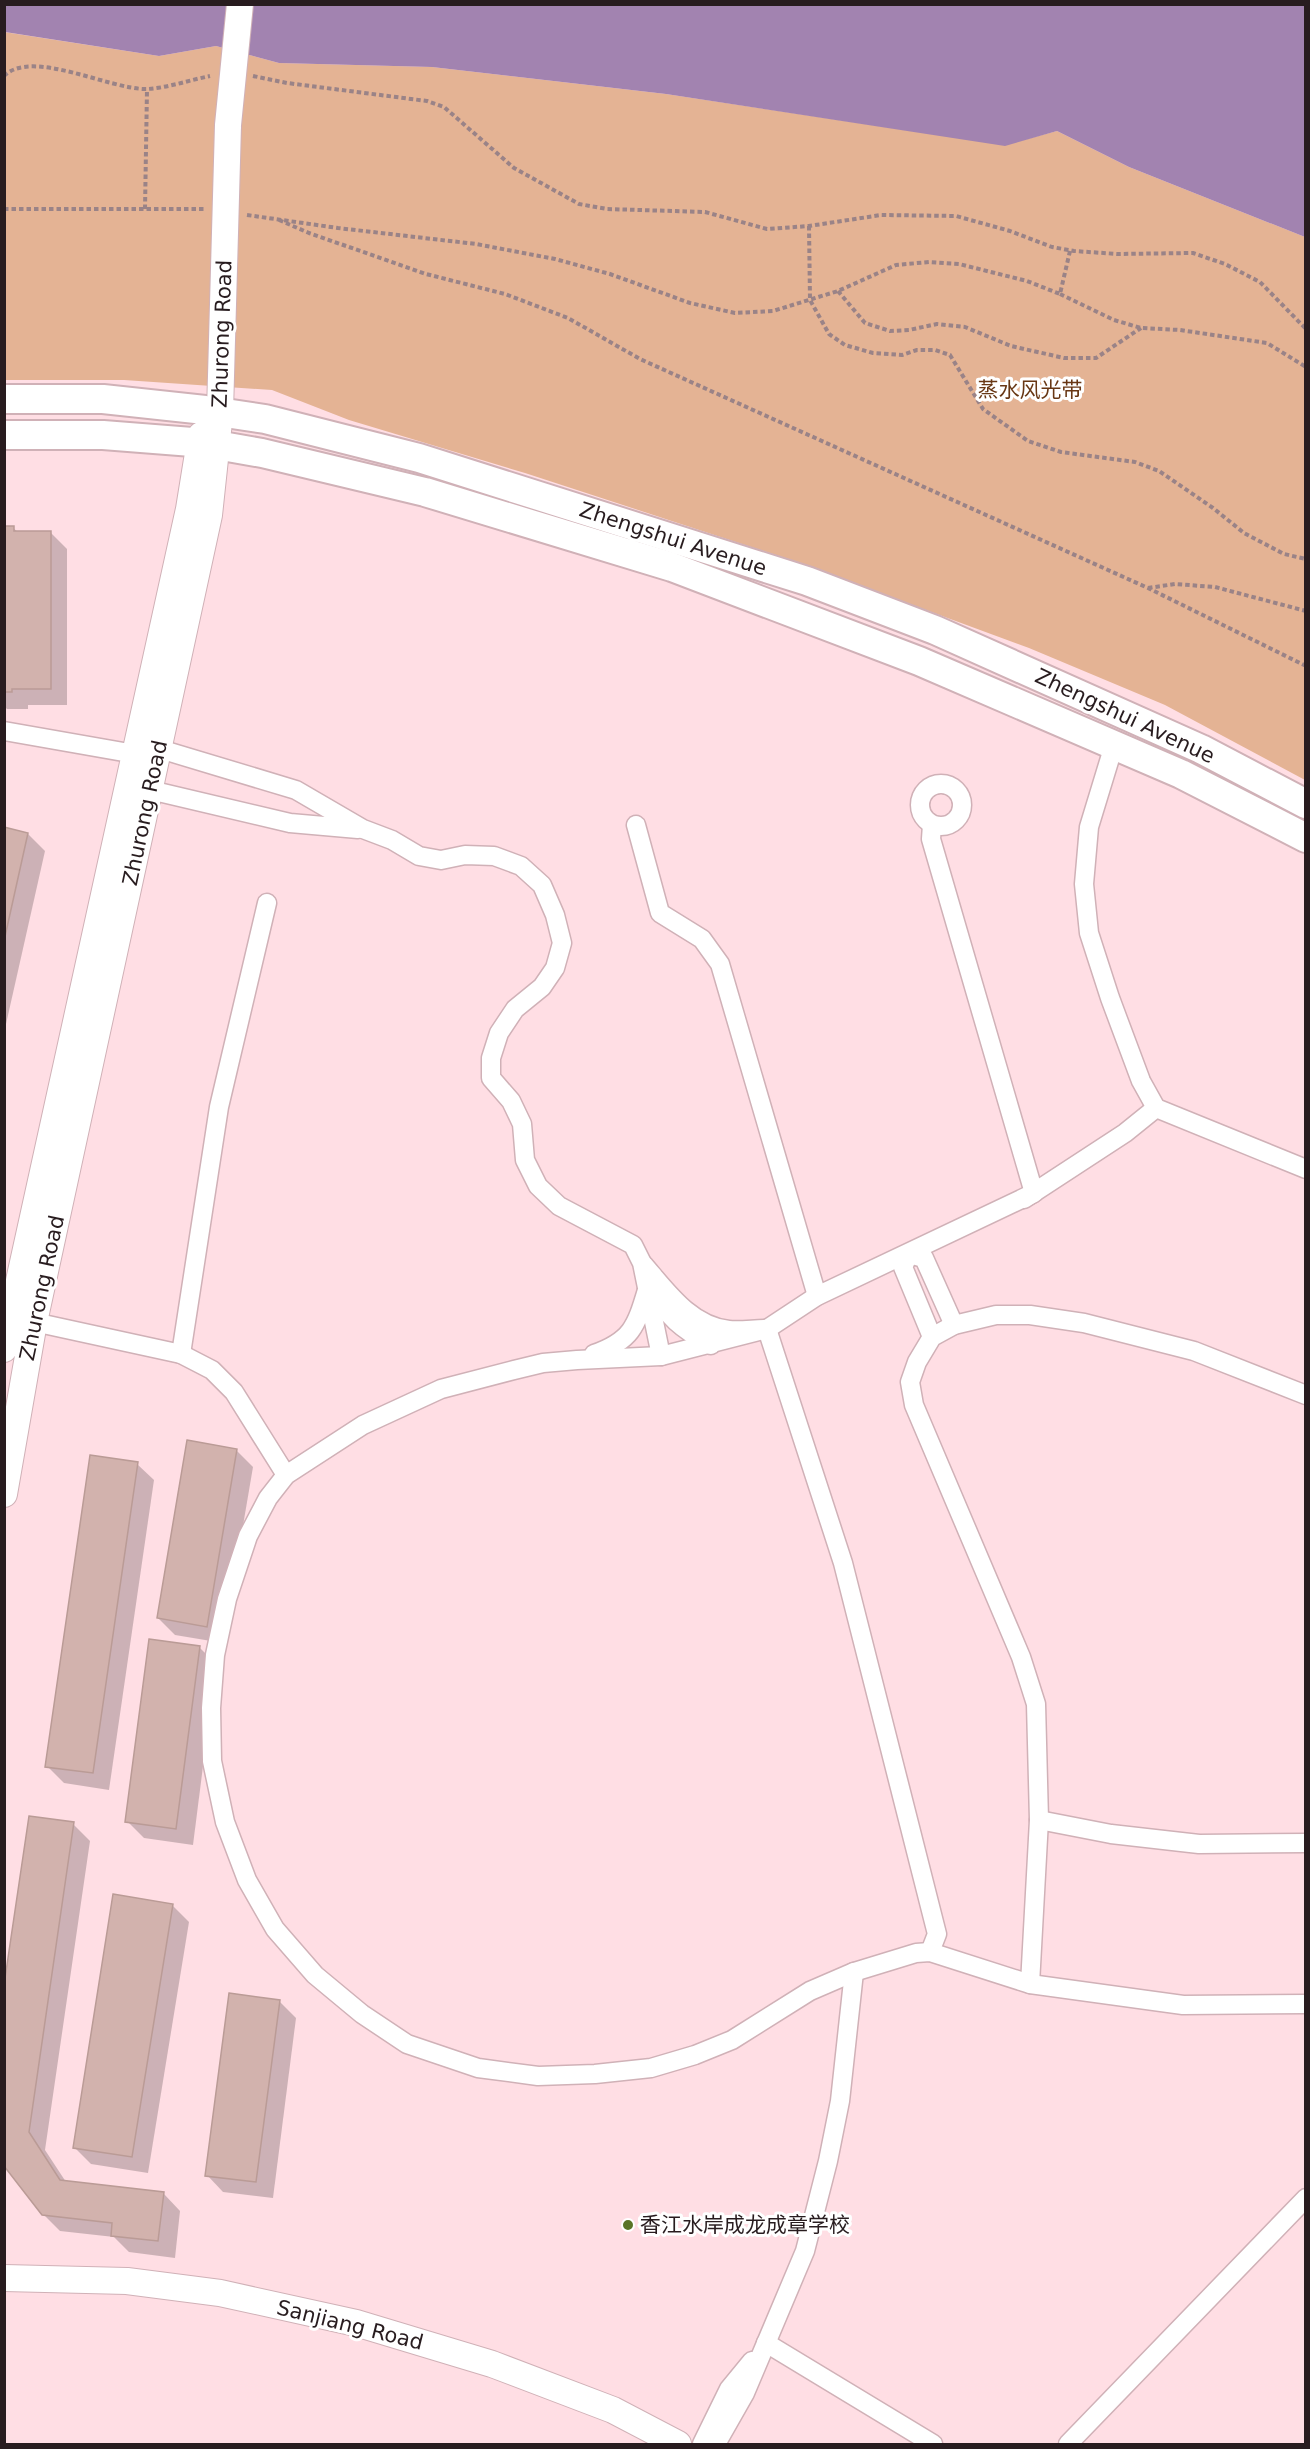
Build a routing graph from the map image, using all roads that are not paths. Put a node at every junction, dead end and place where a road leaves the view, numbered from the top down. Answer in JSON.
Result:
{"nodes":[{"id":1,"x":229,"y":4,"type":"edge"},
{"id":2,"x":240,"y":4,"type":"edge"},
{"id":3,"x":223,"y":124,"type":"junction"},
{"id":4,"x":4,"y":399,"type":"edge"},
{"id":5,"x":212,"y":411,"type":"junction"},
{"id":6,"x":4,"y":435,"type":"edge"},
{"id":7,"x":208,"y":444,"type":"junction"},
{"id":8,"x":4,"y":731,"type":"edge"},
{"id":9,"x":1114,"y":745,"type":"junction"},
{"id":10,"x":160,"y":749,"type":"junction"},
{"id":11,"x":135,"y":753,"type":"junction"},
{"id":12,"x":150,"y":790,"type":"junction"},
{"id":13,"x":1305,"y":804,"type":"edge"},
{"id":14,"x":636,"y":825,"type":"dead end"},
{"id":15,"x":932,"y":825,"type":"dead end"},
{"id":16,"x":363,"y":829,"type":"junction"},
{"id":17,"x":1305,"y":838,"type":"edge"},
{"id":18,"x":267,"y":903,"type":"dead end"},
{"id":19,"x":1156,"y":1108,"type":"junction"},
{"id":20,"x":1305,"y":1168,"type":"edge"},
{"id":21,"x":1034,"y":1193,"type":"junction"},
{"id":22,"x":912,"y":1259,"type":"junction"},
{"id":23,"x":642,"y":1263,"type":"junction"},
{"id":24,"x":647,"y":1288,"type":"junction"},
{"id":25,"x":817,"y":1296,"type":"junction"},
{"id":26,"x":11,"y":1324,"type":"edge"},
{"id":27,"x":954,"y":1325,"type":"junction"},
{"id":28,"x":767,"y":1329,"type":"junction"},
{"id":29,"x":932,"y":1337,"type":"junction"},
{"id":30,"x":711,"y":1345,"type":"junction"},
{"id":31,"x":181,"y":1354,"type":"junction"},
{"id":32,"x":661,"y":1356,"type":"junction"},
{"id":33,"x":577,"y":1360,"type":"junction"},
{"id":34,"x":1305,"y":1395,"type":"edge"},
{"id":35,"x":286,"y":1475,"type":"junction"},
{"id":36,"x":4,"y":1494,"type":"edge"},
{"id":37,"x":1039,"y":1820,"type":"junction"},
{"id":38,"x":1305,"y":1843,"type":"edge"},
{"id":39,"x":930,"y":1952,"type":"junction"},
{"id":40,"x":854,"y":1972,"type":"junction"},
{"id":41,"x":1030,"y":1984,"type":"junction"},
{"id":42,"x":1305,"y":2004,"type":"edge"},
{"id":43,"x":1305,"y":2198,"type":"edge"},
{"id":44,"x":4,"y":2278,"type":"edge"},
{"id":45,"x":4,"y":2295,"type":"edge"},
{"id":46,"x":766,"y":2343,"type":"junction"},
{"id":47,"x":646,"y":2445,"type":"edge"},
{"id":48,"x":678,"y":2445,"type":"edge"},
{"id":49,"x":702,"y":2445,"type":"edge"},
{"id":50,"x":716,"y":2445,"type":"edge"},
{"id":51,"x":933,"y":2445,"type":"edge"},
{"id":52,"x":1068,"y":2445,"type":"edge"}],
"edges":[{"from":1,"to":3,"type":"main road"},
{"from":2,"to":3,"type":"main road","bridge":true},
{"from":3,"to":5,"type":"main road","name":"Zhurong Road"},
{"from":4,"to":5,"type":"main road","name":"Zhengshui Avenue"},
{"from":5,"to":7,"type":"main road","name":"Zhurong Road"},
{"from":5,"to":13,"type":"main road","name":"Zhengshui Avenue"},
{"from":6,"to":7,"type":"main road","name":"Zhengshui Avenue"},
{"from":7,"to":9,"type":"main road","name":"Zhengshui Avenue"},
{"from":7,"to":10,"type":"main road","name":"Zhurong Road"},
{"from":7,"to":11,"type":"main road","name":"Zhurong Road"},
{"from":8,"to":11,"type":"street"},
{"from":9,"to":17,"type":"main road","name":"Zhengshui Avenue"},
{"from":9,"to":19,"type":"street"},
{"from":10,"to":12,"type":"main road","name":"Zhurong Road"},
{"from":10,"to":16,"type":"street"},
{"from":11,"to":26,"type":"main road","name":"Zhurong Road"},
{"from":12,"to":16,"type":"street"},
{"from":12,"to":26,"type":"main road","name":"Zhurong Road"},
{"from":14,"to":25,"type":"street"},
{"from":15,"to":21,"type":"street"},
{"from":16,"to":23,"type":"street"},
{"from":18,"to":31,"type":"street"},
{"from":19,"to":20,"type":"street"},
{"from":19,"to":21,"type":"street"},
{"from":21,"to":22,"type":"street"},
{"from":22,"to":25,"type":"street"},
{"from":22,"to":27,"type":"street"},
{"from":22,"to":29,"type":"street"},
{"from":23,"to":24,"type":"street"},
{"from":23,"to":28,"type":"street"},
{"from":23,"to":30,"type":"street"},
{"from":24,"to":32,"type":"street"},
{"from":24,"to":33,"type":"street"},
{"from":25,"to":28,"type":"street"},
{"from":26,"to":31,"type":"street"},
{"from":26,"to":36,"type":"main road","name":"Zhurong Road"},
{"from":27,"to":29,"type":"street"},
{"from":27,"to":34,"type":"street"},
{"from":28,"to":30,"type":"street"},
{"from":28,"to":39,"type":"street"},
{"from":29,"to":37,"type":"street"},
{"from":30,"to":32,"type":"street"},
{"from":31,"to":35,"type":"street"},
{"from":32,"to":33,"type":"street"},
{"from":33,"to":35,"type":"street"},
{"from":35,"to":40,"type":"street"},
{"from":37,"to":38,"type":"street"},
{"from":37,"to":41,"type":"street"},
{"from":39,"to":40,"type":"street"},
{"from":39,"to":41,"type":"street"},
{"from":40,"to":46,"type":"street"},
{"from":41,"to":42,"type":"street"},
{"from":43,"to":52,"type":"street"},
{"from":44,"to":48,"type":"main road","name":"Sanjiang Road"},
{"from":45,"to":47,"type":"main road","name":"Sanjiang Road"},
{"from":46,"to":49,"type":"street"},
{"from":46,"to":50,"type":"street"},
{"from":46,"to":51,"type":"street"}]}
